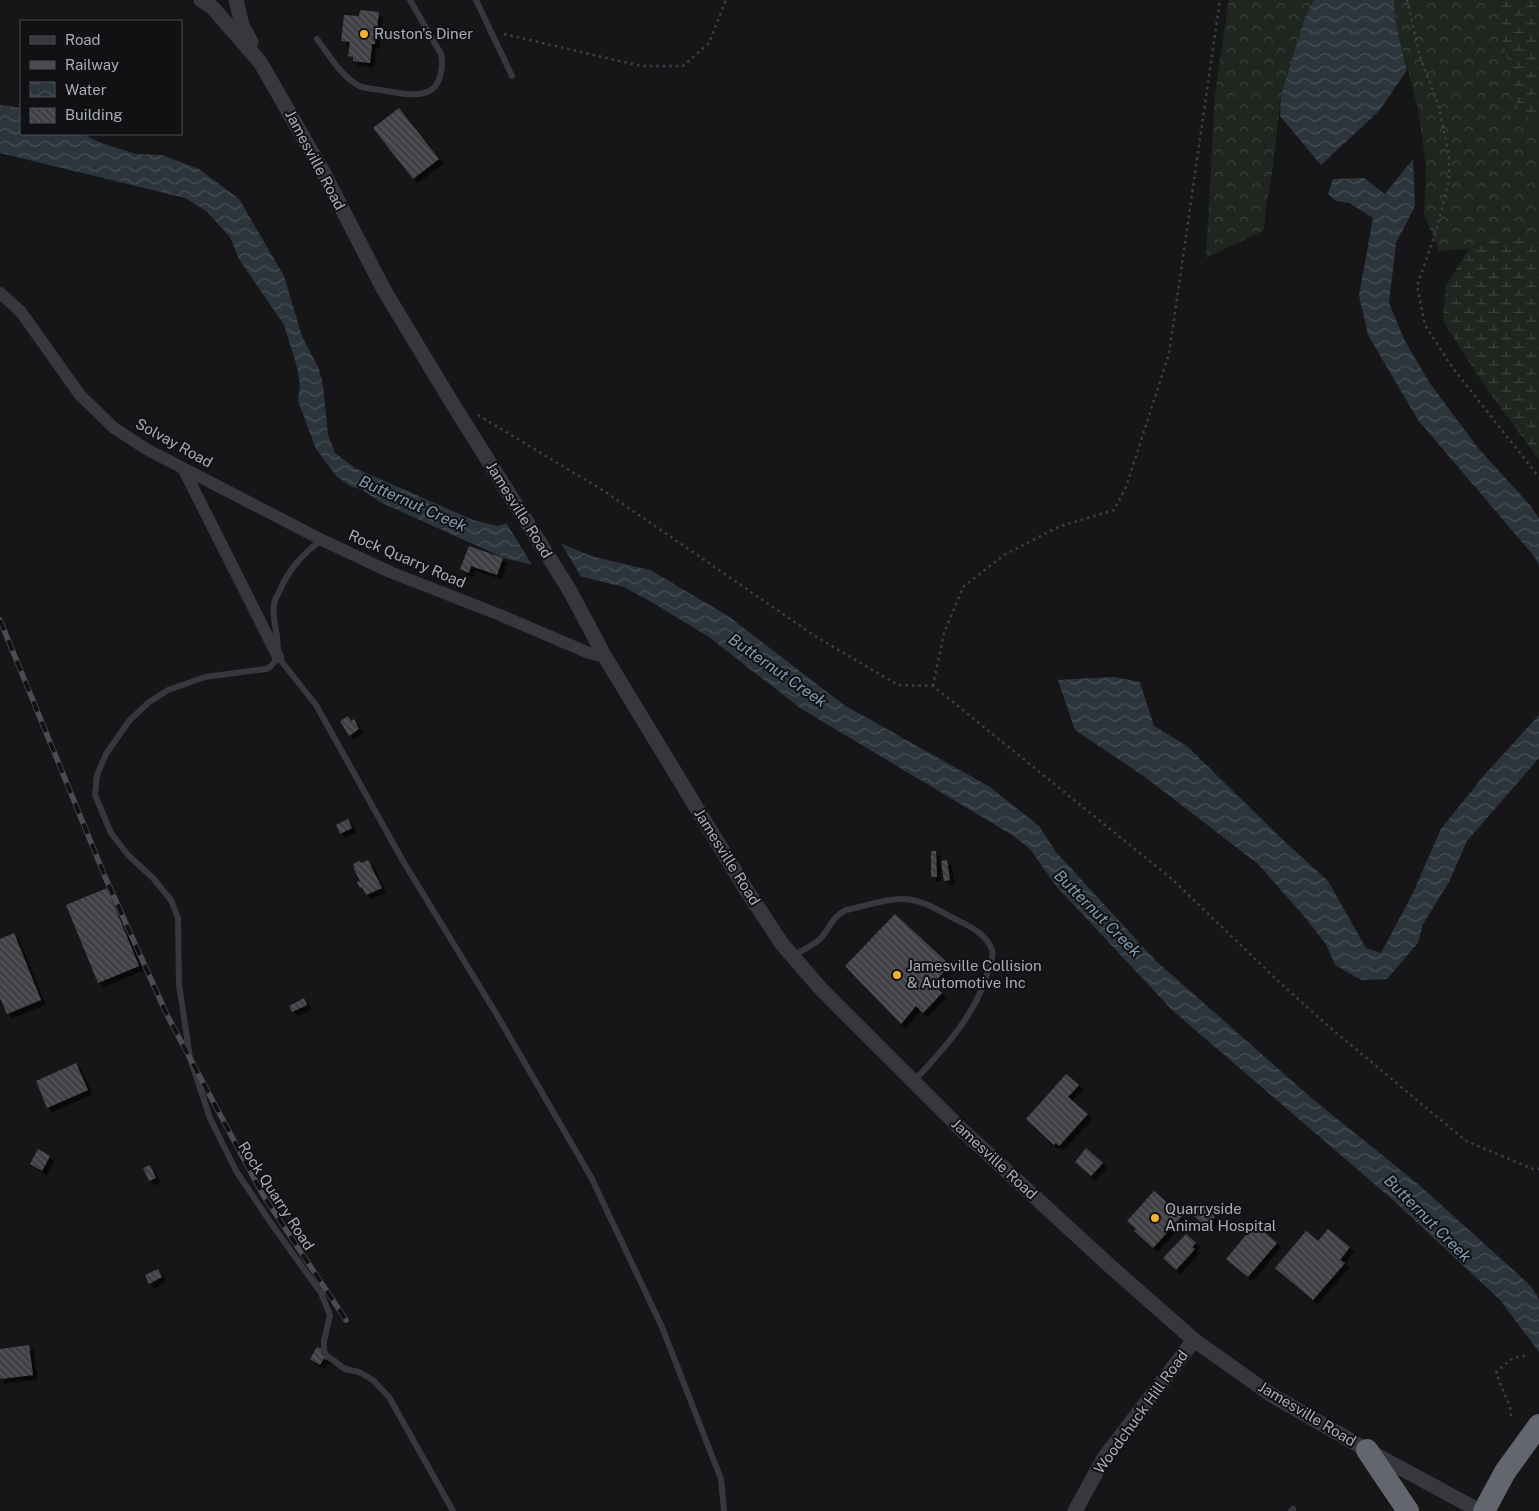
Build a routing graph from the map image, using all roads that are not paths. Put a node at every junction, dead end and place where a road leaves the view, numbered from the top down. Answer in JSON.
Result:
{"nodes":[{"id":1,"x":201,"y":0,"type":"edge"},
{"id":2,"x":236,"y":0,"type":"edge"},
{"id":3,"x":410,"y":0,"type":"edge"},
{"id":4,"x":476,"y":0,"type":"edge"},
{"id":5,"x":317,"y":39,"type":"dead end"},
{"id":6,"x":260,"y":62,"type":"junction"},
{"id":7,"x":512,"y":76,"type":"dead end"},
{"id":8,"x":0,"y":293,"type":"edge"},
{"id":9,"x":183,"y":468,"type":"junction"},
{"id":10,"x":322,"y":540,"type":"junction"},
{"id":11,"x":278,"y":656,"type":"junction"},
{"id":12,"x":605,"y":657,"type":"junction"},
{"id":13,"x":793,"y":956,"type":"junction"},
{"id":14,"x":913,"y":1082,"type":"junction"},
{"id":15,"x":1194,"y":1340,"type":"junction"},
{"id":16,"x":1539,"y":1425,"type":"edge"},
{"id":17,"x":1367,"y":1450,"type":"junction"},
{"id":18,"x":453,"y":1511,"type":"edge"},
{"id":19,"x":724,"y":1511,"type":"edge"},
{"id":20,"x":1075,"y":1511,"type":"edge"},
{"id":21,"x":1408,"y":1511,"type":"edge"},
{"id":22,"x":1482,"y":1511,"type":"edge"}],
"edges":[{"from":1,"to":6,"type":"street","name":"Jamesville Road"},
{"from":2,"to":6,"type":"street"},
{"from":3,"to":5,"type":"lane"},
{"from":4,"to":7,"type":"lane"},
{"from":6,"to":12,"type":"street","name":"Jamesville Road"},
{"from":8,"to":9,"type":"street","name":"Solvay Road"},
{"from":9,"to":10,"type":"street","name":"Solvay Road"},
{"from":9,"to":11,"type":"street"},
{"from":10,"to":11,"type":"lane"},
{"from":10,"to":12,"type":"street","name":"Rock Quarry Road"},
{"from":11,"to":18,"type":"lane","name":"Rock Quarry Road"},
{"from":11,"to":19,"type":"lane"},
{"from":12,"to":13,"type":"street","name":"Jamesville Road"},
{"from":13,"to":14,"type":"street","name":"Jamesville Road"},
{"from":13,"to":14,"type":"lane"},
{"from":14,"to":15,"type":"street","name":"Jamesville Road"},
{"from":15,"to":17,"type":"street","name":"Jamesville Road"},
{"from":15,"to":20,"type":"street","name":"Woodchuck Hill Road"},
{"from":16,"to":22,"type":"highway"},
{"from":17,"to":21,"type":"highway"},
{"from":17,"to":22,"type":"street","name":"Jamesville Road"}]}
